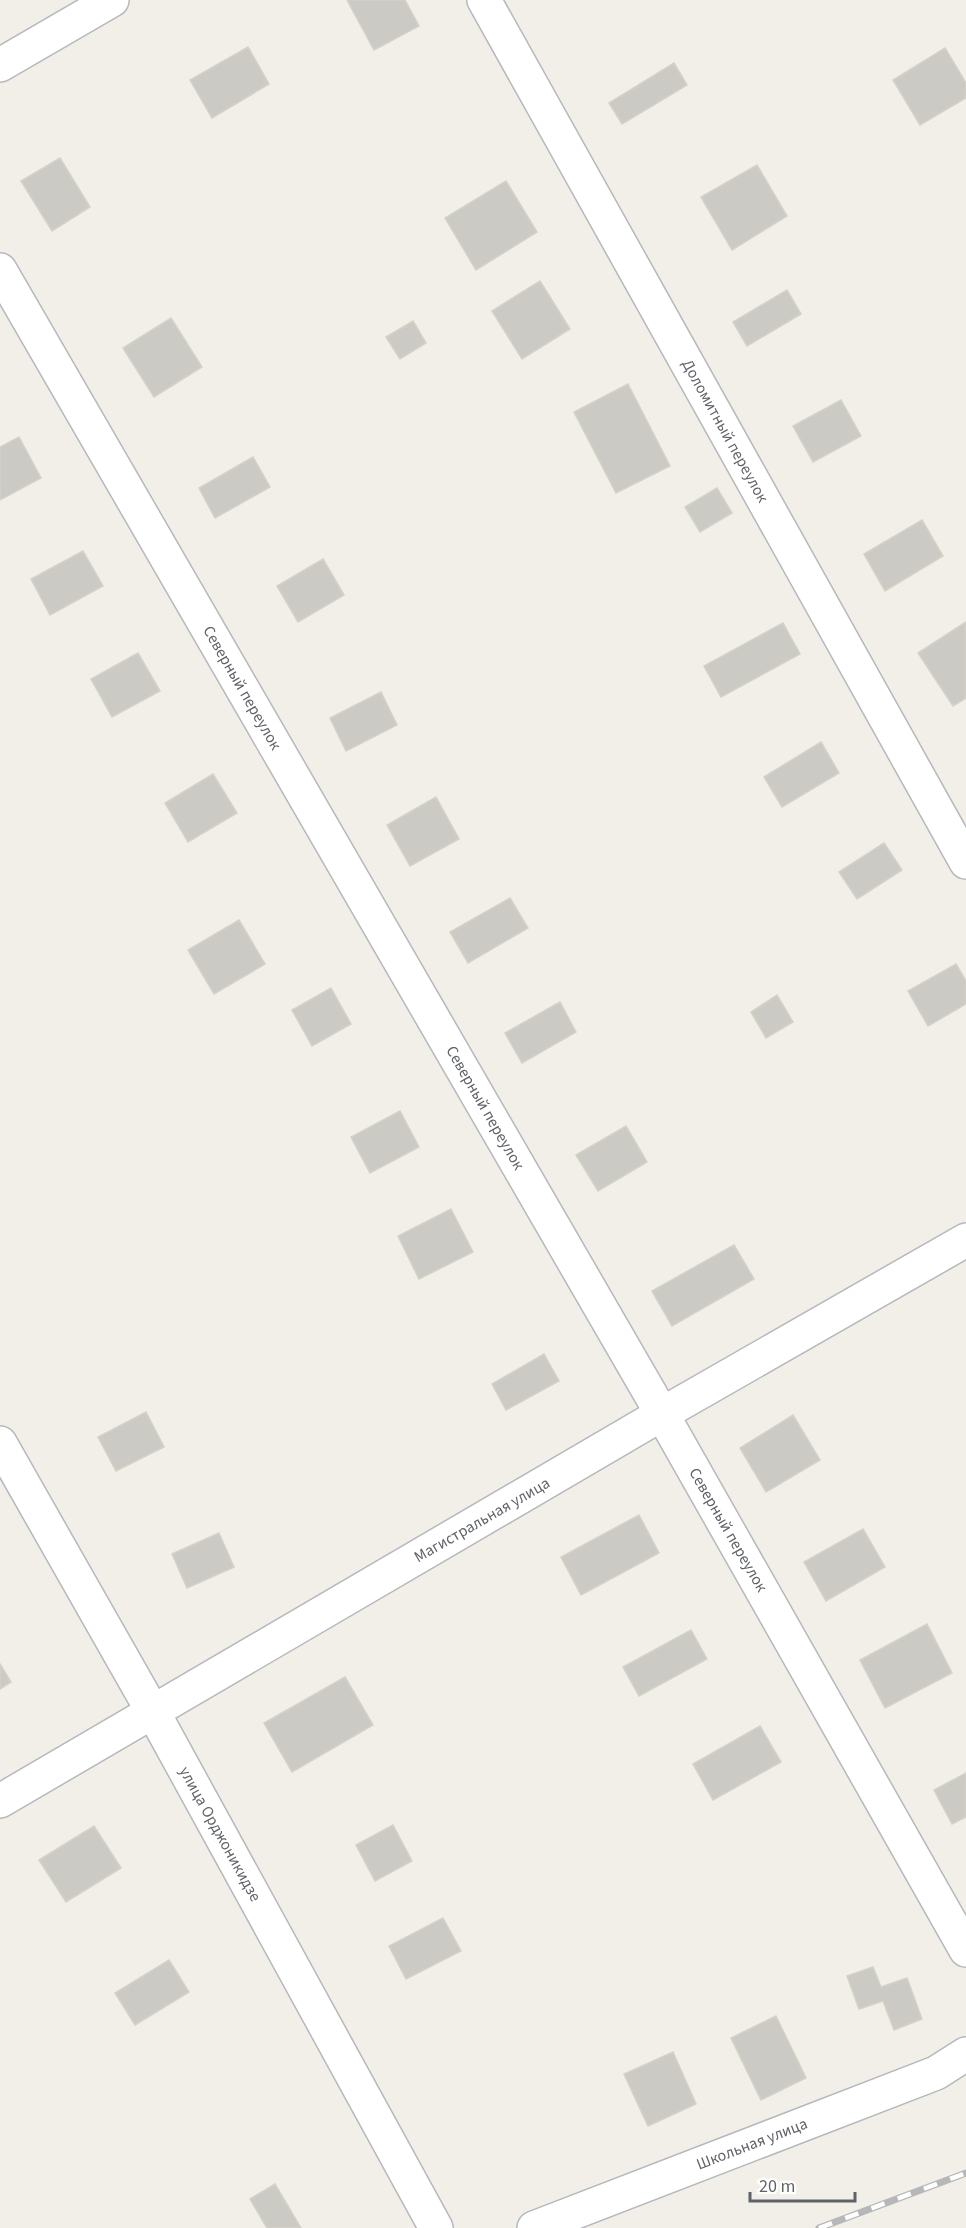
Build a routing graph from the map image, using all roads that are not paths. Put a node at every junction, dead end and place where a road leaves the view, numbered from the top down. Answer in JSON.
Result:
{"nodes":[{"id":1,"x":112,"y":0,"type":"edge"},
{"id":2,"x":484,"y":0,"type":"edge"},
{"id":3,"x":0,"y":65,"type":"edge"},
{"id":4,"x":0,"y":270,"type":"edge"},
{"id":5,"x":966,"y":862,"type":"edge"},
{"id":6,"x":966,"y":1240,"type":"edge"},
{"id":7,"x":662,"y":1414,"type":"junction"},
{"id":8,"x":0,"y":1443,"type":"edge"},
{"id":9,"x":153,"y":1712,"type":"junction"},
{"id":10,"x":0,"y":1801,"type":"edge"},
{"id":11,"x":966,"y":1950,"type":"edge"},
{"id":12,"x":966,"y":2054,"type":"edge"},
{"id":13,"x":436,"y":2228,"type":"edge"},
{"id":14,"x":534,"y":2228,"type":"edge"}],
"edges":[{"from":1,"to":3,"type":"street"},
{"from":2,"to":5,"type":"street","name":"Доломитный переулок"},
{"from":4,"to":7,"type":"street","name":"Северный переулок"},
{"from":6,"to":7,"type":"street","name":"Магистральная улица"},
{"from":7,"to":9,"type":"street","name":"Магистральная улица"},
{"from":7,"to":11,"type":"street","name":"Северный переулок"},
{"from":8,"to":9,"type":"street","name":"улица Орджоникидзе"},
{"from":9,"to":10,"type":"street","name":"Магистральная улица"},
{"from":9,"to":13,"type":"street","name":"улица Орджоникидзе"},
{"from":12,"to":14,"type":"street","name":"Школьная улица"}]}
